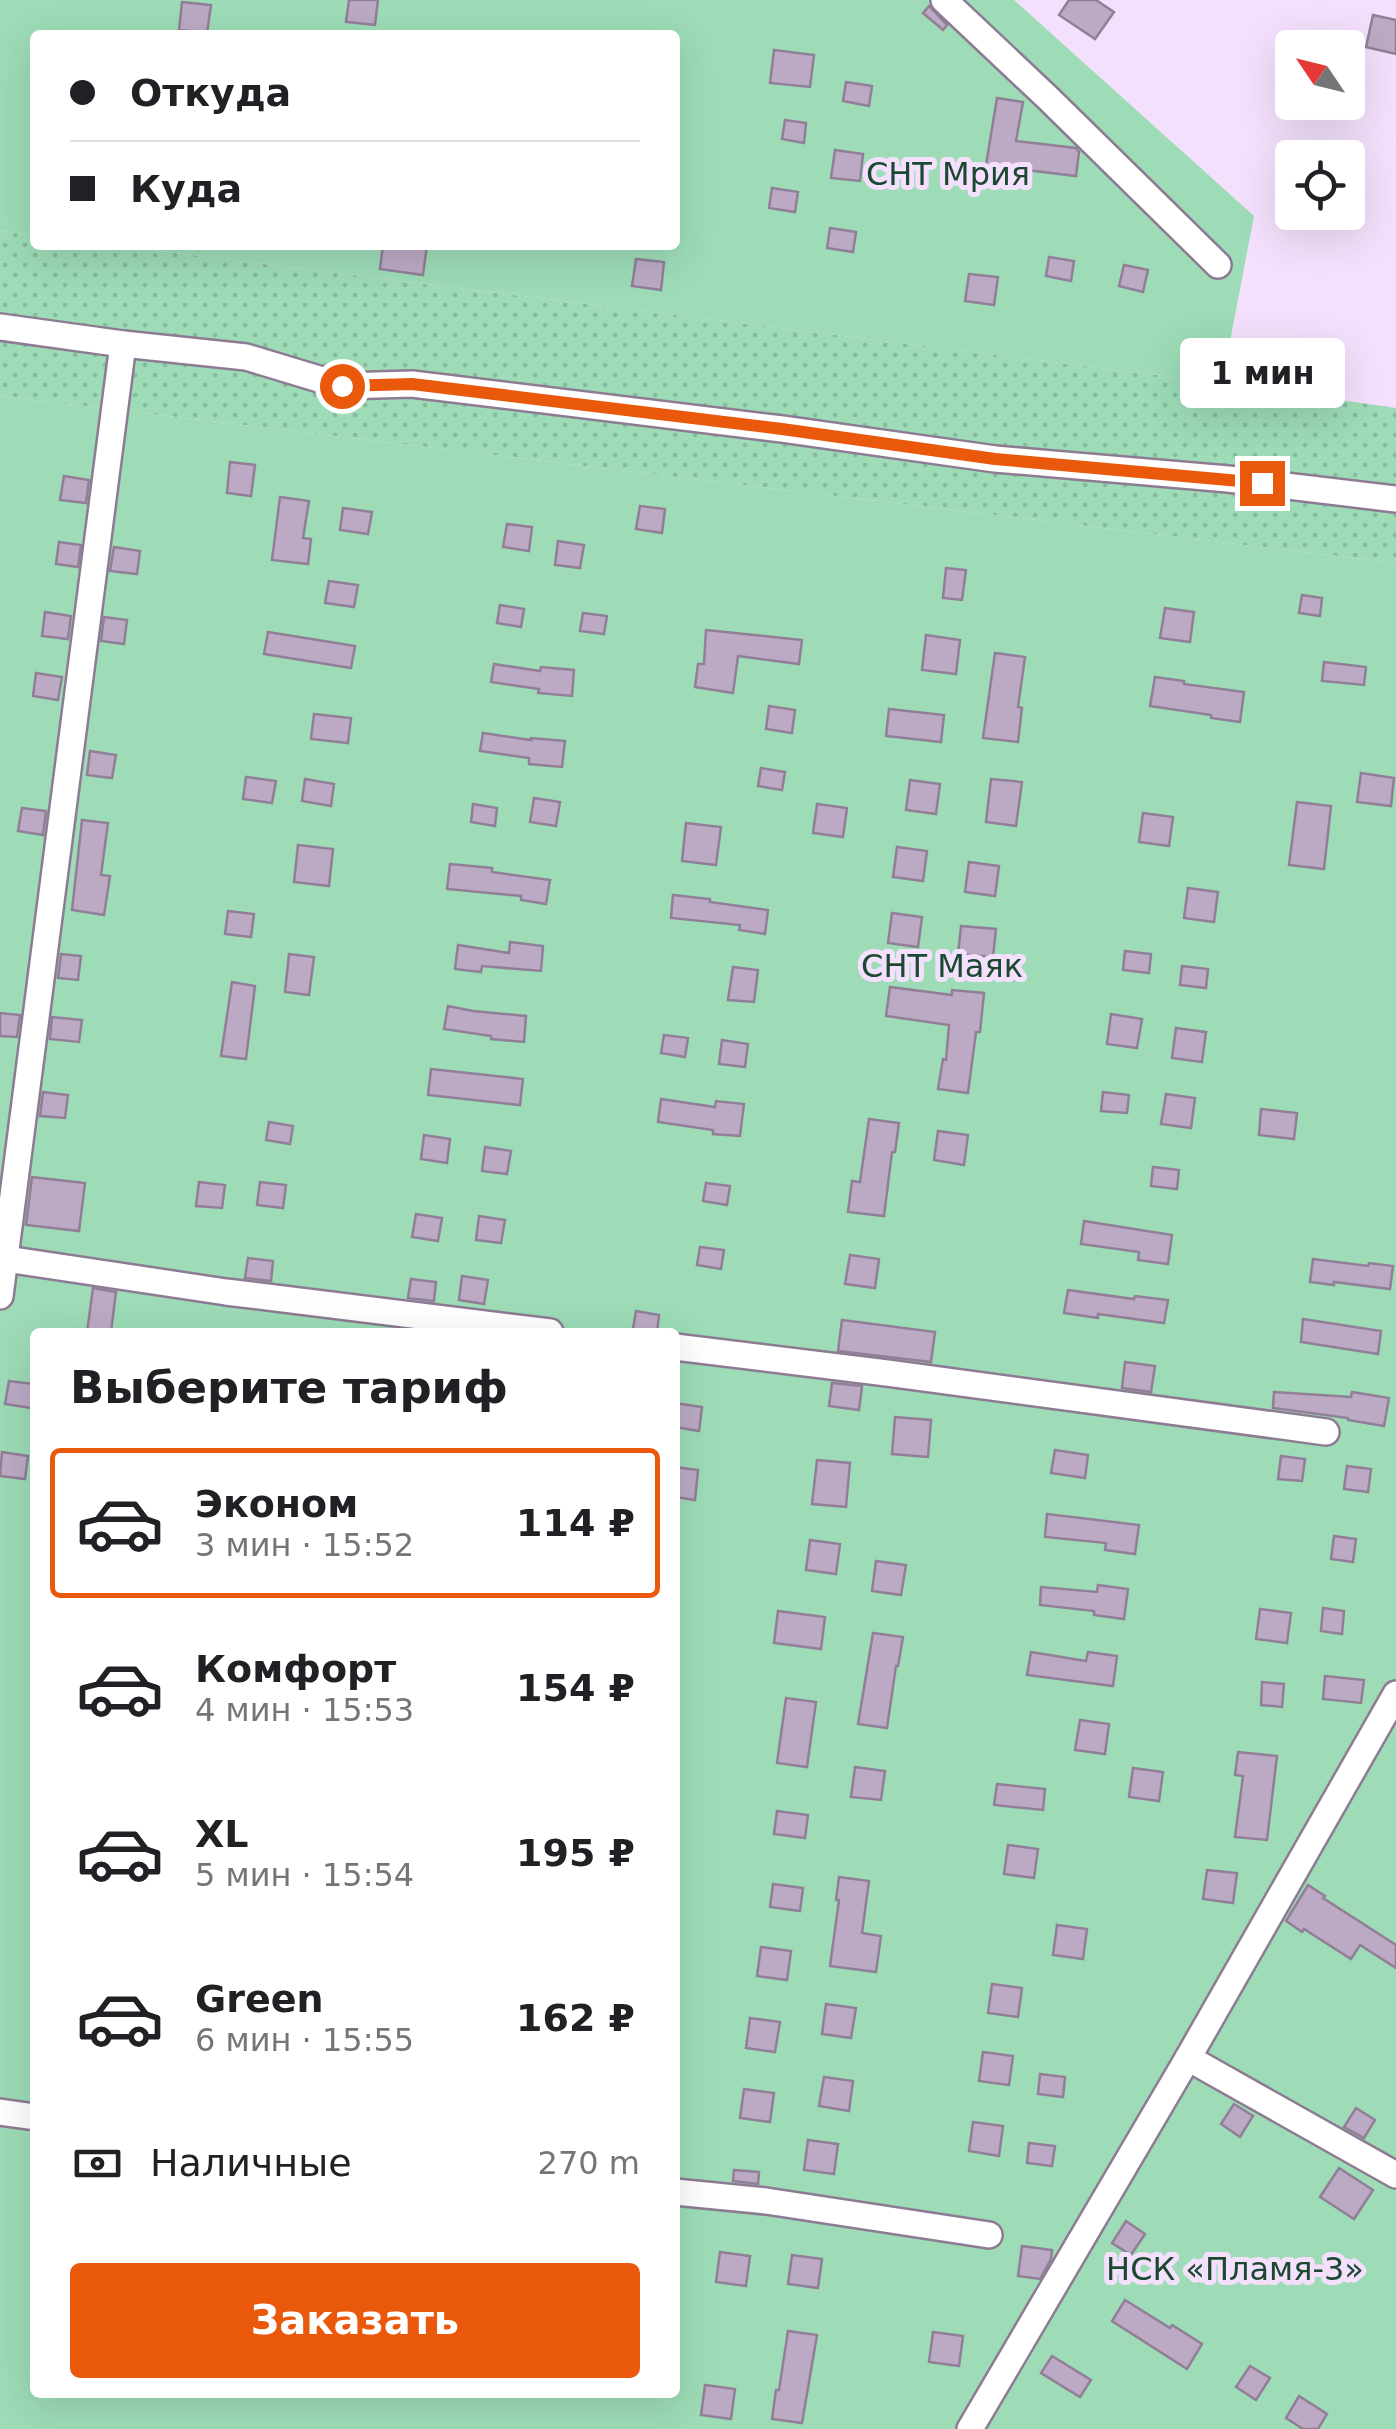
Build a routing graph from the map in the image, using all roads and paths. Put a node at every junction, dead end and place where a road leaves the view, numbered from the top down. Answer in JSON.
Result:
{"nodes":[{"id":1,"x":944,"y":0,"type":"edge"},
{"id":2,"x":1218,"y":265,"type":"dead end"},
{"id":3,"x":0,"y":327,"type":"edge"},
{"id":4,"x":122,"y":344,"type":"junction"},
{"id":5,"x":1396,"y":499,"type":"edge"},
{"id":6,"x":2,"y":1258,"type":"edge"},
{"id":7,"x":0,"y":1296,"type":"edge"},
{"id":8,"x":518,"y":1328,"type":"edge"},
{"id":9,"x":680,"y":1349,"type":"edge"},
{"id":10,"x":1326,"y":1432,"type":"dead end"},
{"id":11,"x":1396,"y":1694,"type":"edge"},
{"id":12,"x":1188,"y":2058,"type":"junction"},
{"id":13,"x":0,"y":2112,"type":"edge"},
{"id":14,"x":30,"y":2116,"type":"edge"},
{"id":15,"x":1396,"y":2175,"type":"edge"},
{"id":16,"x":680,"y":2192,"type":"edge"},
{"id":17,"x":990,"y":2235,"type":"dead end"},
{"id":18,"x":970,"y":2429,"type":"edge"}],
"edges":[{"from":1,"to":2,"type":"street"},
{"from":3,"to":4,"type":"street"},
{"from":4,"to":5,"type":"street"},
{"from":4,"to":6,"type":"street"},
{"from":6,"to":7,"type":"street"},
{"from":6,"to":8,"type":"street"},
{"from":9,"to":10,"type":"street"},
{"from":11,"to":12,"type":"street"},
{"from":12,"to":15,"type":"street"},
{"from":12,"to":18,"type":"street"},
{"from":13,"to":14,"type":"street"},
{"from":16,"to":17,"type":"street"}]}
